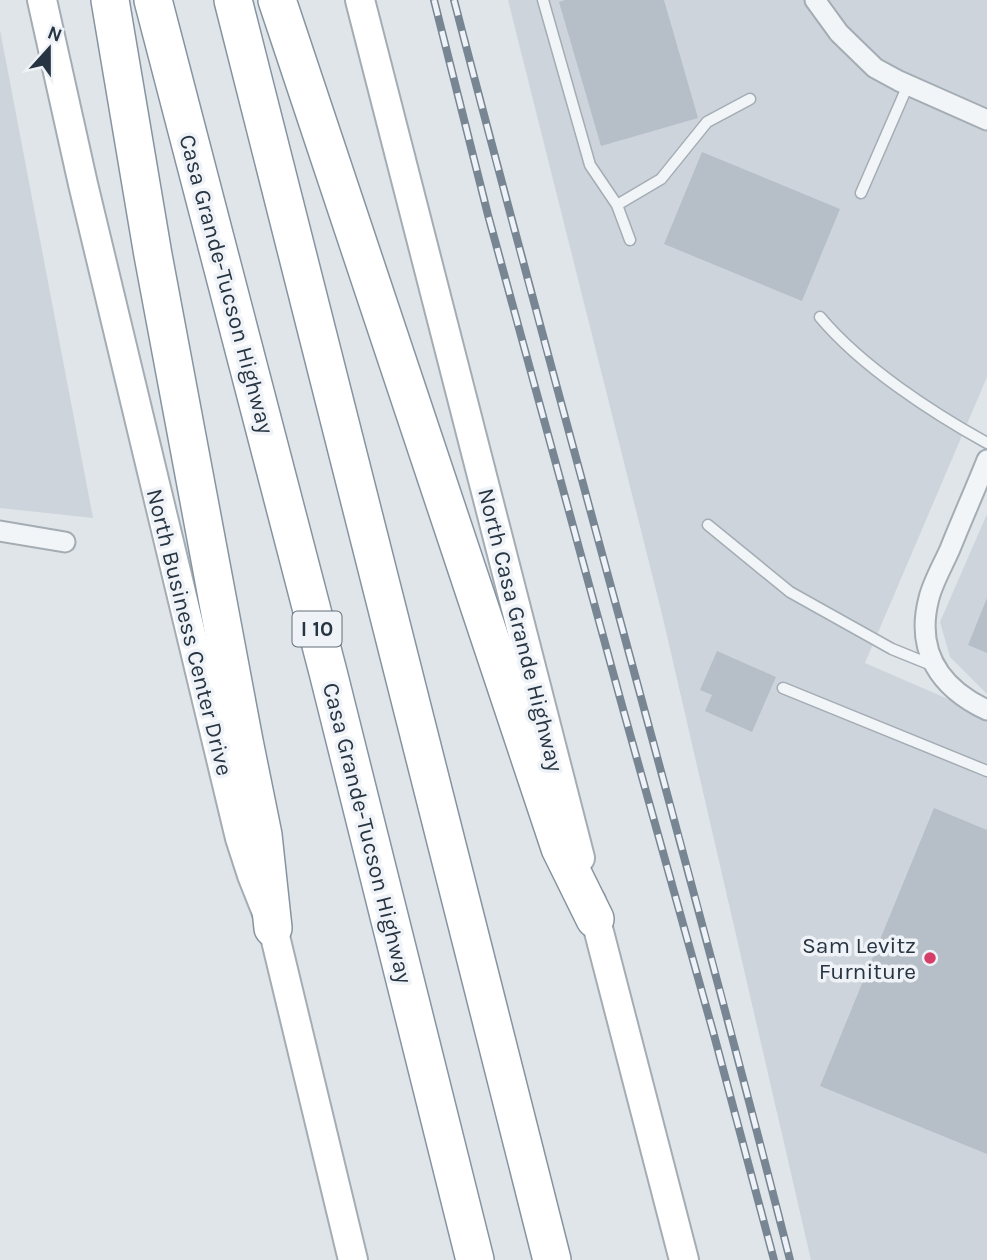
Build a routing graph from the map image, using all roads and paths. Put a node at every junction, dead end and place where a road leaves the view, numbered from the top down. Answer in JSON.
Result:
{"nodes":[{"id":1,"x":42,"y":0,"type":"edge"},
{"id":2,"x":110,"y":0,"type":"edge"},
{"id":3,"x":153,"y":0,"type":"edge"},
{"id":4,"x":233,"y":0,"type":"edge"},
{"id":5,"x":277,"y":0,"type":"edge"},
{"id":6,"x":360,"y":0,"type":"edge"},
{"id":7,"x":543,"y":0,"type":"edge"},
{"id":8,"x":815,"y":0,"type":"edge"},
{"id":9,"x":908,"y":85,"type":"junction"},
{"id":10,"x":750,"y":99,"type":"dead end"},
{"id":11,"x":987,"y":120,"type":"edge"},
{"id":12,"x":861,"y":193,"type":"dead end"},
{"id":13,"x":617,"y":205,"type":"junction"},
{"id":14,"x":630,"y":240,"type":"dead end"},
{"id":15,"x":820,"y":317,"type":"dead end"},
{"id":16,"x":987,"y":443,"type":"edge"},
{"id":17,"x":987,"y":460,"type":"edge"},
{"id":18,"x":708,"y":525,"type":"dead end"},
{"id":19,"x":0,"y":531,"type":"edge"},
{"id":20,"x":65,"y":542,"type":"dead end"},
{"id":21,"x":934,"y":666,"type":"junction"},
{"id":22,"x":783,"y":688,"type":"dead end"},
{"id":23,"x":987,"y":710,"type":"edge"},
{"id":24,"x":987,"y":771,"type":"edge"},
{"id":25,"x":596,"y":919,"type":"junction"},
{"id":26,"x":273,"y":928,"type":"junction"},
{"id":27,"x":346,"y":1231,"type":"junction"},
{"id":28,"x":332,"y":1260,"type":"edge"},
{"id":29,"x":353,"y":1260,"type":"edge"},
{"id":30,"x":475,"y":1260,"type":"edge"},
{"id":31,"x":552,"y":1260,"type":"edge"},
{"id":32,"x":684,"y":1260,"type":"edge"}],
"edges":[{"from":1,"to":26,"type":"main road","name":"North Business Center Drive"},
{"from":2,"to":26,"type":"highway"},
{"from":3,"to":30,"type":"highway","name":"Casa Grande-Tucson Highway","number":"I 10"},
{"from":4,"to":31,"type":"highway"},
{"from":5,"to":25,"type":"highway"},
{"from":6,"to":25,"type":"main road","name":"North Casa Grande Highway"},
{"from":7,"to":13,"type":"lane"},
{"from":8,"to":9,"type":"street"},
{"from":9,"to":11,"type":"street"},
{"from":9,"to":12,"type":"lane"},
{"from":10,"to":13,"type":"lane"},
{"from":13,"to":14,"type":"lane"},
{"from":15,"to":16,"type":"lane"},
{"from":17,"to":21,"type":"street"},
{"from":18,"to":21,"type":"lane"},
{"from":19,"to":20,"type":"street"},
{"from":21,"to":23,"type":"street"},
{"from":22,"to":24,"type":"lane"},
{"from":25,"to":32,"type":"main road","name":"North Casa Grande Highway"},
{"from":26,"to":27,"type":"main road","name":"North Business Center Drive"},
{"from":27,"to":28,"type":"main road"},
{"from":27,"to":29,"type":"main road","name":"North Business Center Drive"}]}
